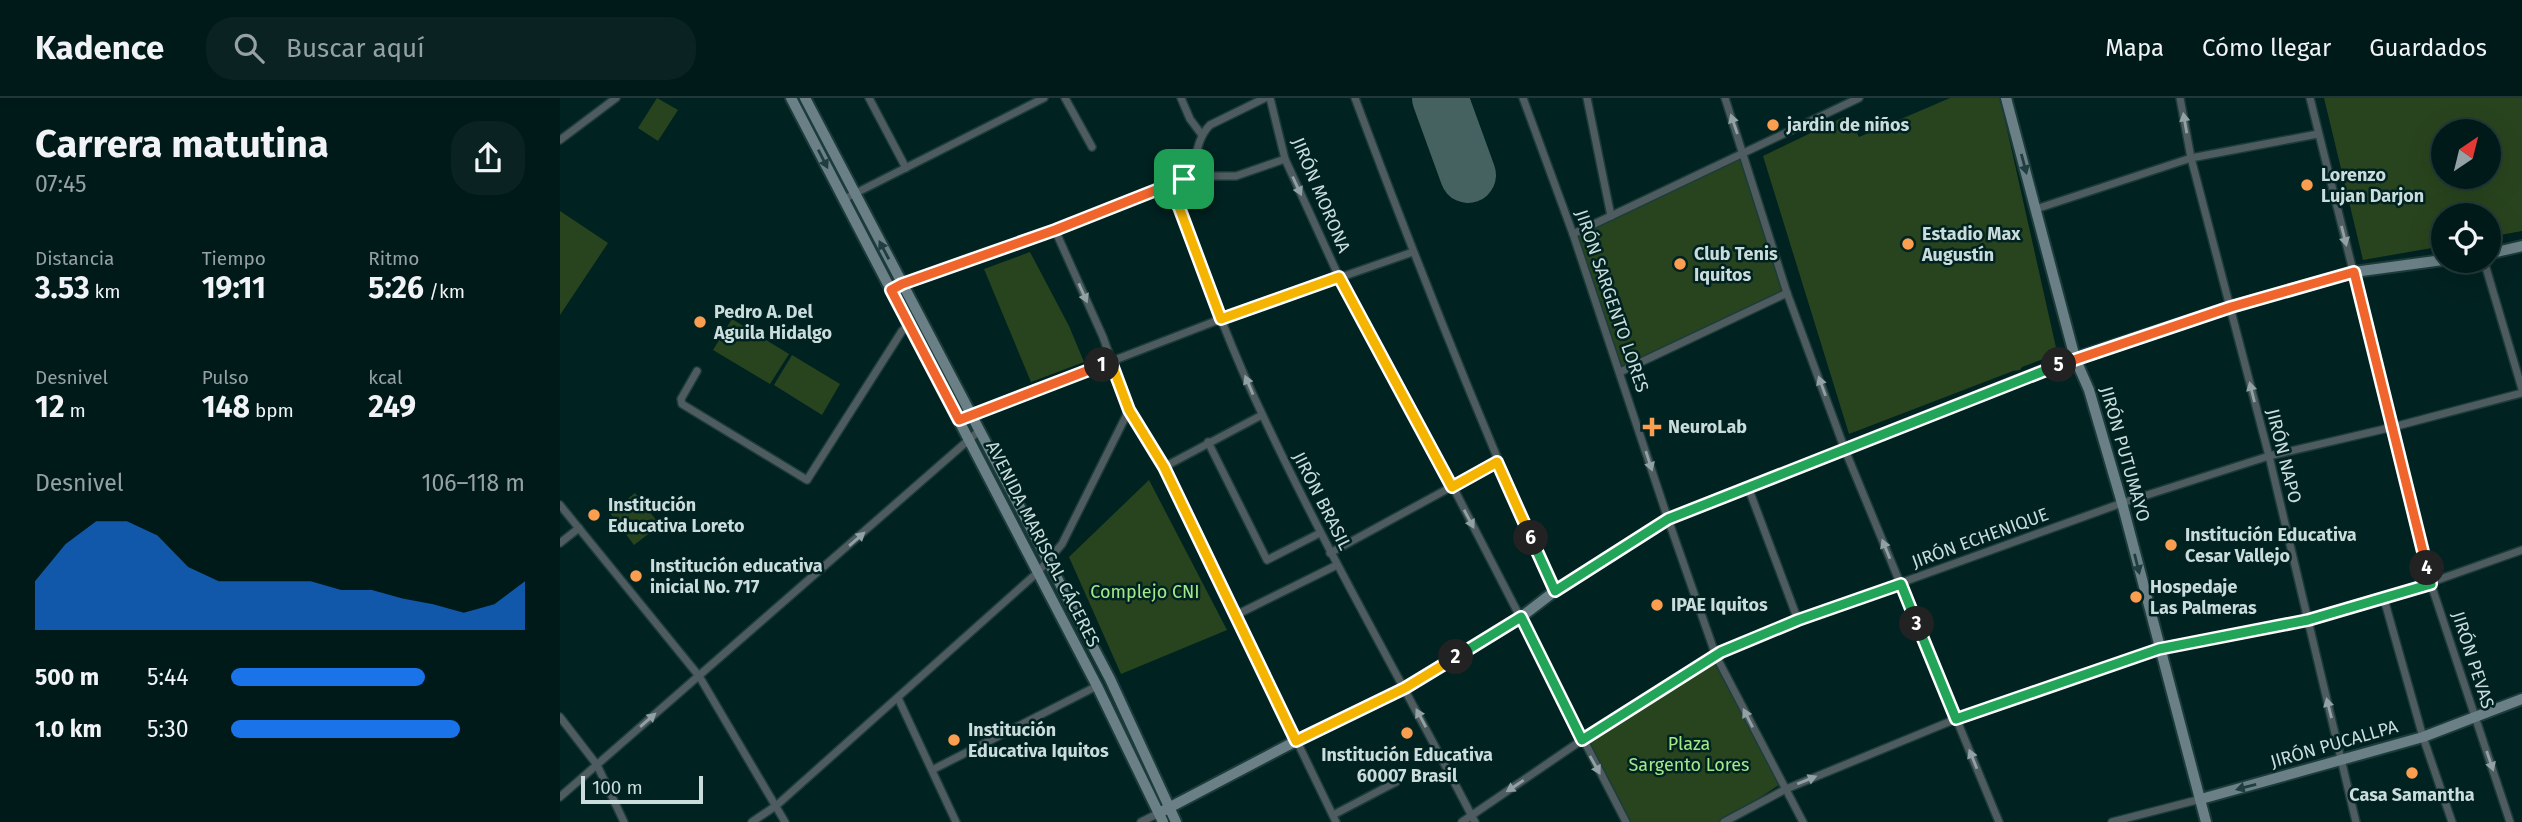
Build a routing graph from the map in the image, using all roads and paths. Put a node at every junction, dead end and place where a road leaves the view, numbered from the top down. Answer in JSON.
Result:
{"nodes":[{"id":1,"x":616,"y":98,"type":"edge"},
{"id":2,"x":791,"y":98,"type":"edge"},
{"id":3,"x":805,"y":98,"type":"edge"},
{"id":4,"x":869,"y":98,"type":"edge"},
{"id":5,"x":1044,"y":98,"type":"edge"},
{"id":6,"x":1065,"y":98,"type":"edge"},
{"id":7,"x":1181,"y":98,"type":"edge"},
{"id":8,"x":1268,"y":98,"type":"edge"},
{"id":9,"x":1355,"y":98,"type":"edge"},
{"id":10,"x":1522,"y":98,"type":"edge"},
{"id":11,"x":1587,"y":98,"type":"edge"},
{"id":12,"x":1725,"y":98,"type":"edge"},
{"id":13,"x":1859,"y":98,"type":"edge"},
{"id":14,"x":2006,"y":98,"type":"edge"},
{"id":15,"x":2180,"y":98,"type":"edge"},
{"id":16,"x":2310,"y":98,"type":"edge"},
{"id":17,"x":2318,"y":134,"type":"junction"},
{"id":18,"x":1202,"y":135,"type":"junction"},
{"id":19,"x":560,"y":140,"type":"edge"},
{"id":20,"x":1092,"y":147,"type":"dead end"},
{"id":21,"x":1744,"y":153,"type":"junction"},
{"id":22,"x":2191,"y":158,"type":"junction"},
{"id":23,"x":1285,"y":159,"type":"junction"},
{"id":24,"x":906,"y":168,"type":"junction"},
{"id":25,"x":1188,"y":177,"type":"junction"},
{"id":26,"x":1159,"y":189,"type":"junction"},
{"id":27,"x":855,"y":194,"type":"junction"},
{"id":28,"x":1172,"y":198,"type":"junction"},
{"id":29,"x":844,"y":199,"type":"junction"},
{"id":30,"x":2036,"y":209,"type":"junction"},
{"id":31,"x":1611,"y":216,"type":"junction"},
{"id":32,"x":1055,"y":230,"type":"junction"},
{"id":33,"x":1573,"y":234,"type":"junction"},
{"id":34,"x":2522,"y":246,"type":"edge"},
{"id":35,"x":2501,"y":251,"type":"edge"},
{"id":36,"x":1413,"y":252,"type":"junction"},
{"id":37,"x":2431,"y":262,"type":"edge"},
{"id":38,"x":2354,"y":272,"type":"junction"},
{"id":39,"x":2488,"y":273,"type":"edge"},
{"id":40,"x":1339,"y":277,"type":"junction"},
{"id":41,"x":902,"y":284,"type":"junction"},
{"id":42,"x":891,"y":290,"type":"junction"},
{"id":43,"x":1787,"y":293,"type":"junction"},
{"id":44,"x":2231,"y":307,"type":"junction"},
{"id":45,"x":1221,"y":319,"type":"junction"},
{"id":46,"x":909,"y":325,"type":"junction"},
{"id":47,"x":2075,"y":358,"type":"junction"},
{"id":48,"x":1111,"y":362,"type":"junction"},
{"id":49,"x":696,"y":371,"type":"dead end"},
{"id":50,"x":1620,"y":372,"type":"junction"},
{"id":51,"x":2522,"y":391,"type":"edge"},
{"id":52,"x":1129,"y":410,"type":"junction"},
{"id":53,"x":971,"y":414,"type":"junction"},
{"id":54,"x":1262,"y":415,"type":"junction"},
{"id":55,"x":959,"y":420,"type":"junction"},
{"id":56,"x":2393,"y":427,"type":"junction"},
{"id":57,"x":980,"y":430,"type":"junction"},
{"id":58,"x":969,"y":439,"type":"junction"},
{"id":59,"x":1208,"y":442,"type":"junction"},
{"id":60,"x":1845,"y":450,"type":"junction"},
{"id":61,"x":2269,"y":456,"type":"junction"},
{"id":62,"x":1497,"y":462,"type":"junction"},
{"id":63,"x":1164,"y":467,"type":"junction"},
{"id":64,"x":1452,"y":487,"type":"junction"},
{"id":65,"x":1748,"y":487,"type":"junction"},
{"id":66,"x":2122,"y":503,"type":"junction"},
{"id":67,"x":560,"y":505,"type":"edge"},
{"id":68,"x":1668,"y":519,"type":"junction"},
{"id":69,"x":579,"y":528,"type":"junction"},
{"id":70,"x":1320,"y":533,"type":"junction"},
{"id":71,"x":560,"y":543,"type":"edge"},
{"id":72,"x":2522,"y":550,"type":"edge"},
{"id":73,"x":1330,"y":553,"type":"junction"},
{"id":74,"x":1048,"y":560,"type":"junction"},
{"id":75,"x":1337,"y":565,"type":"junction"},
{"id":76,"x":1038,"y":572,"type":"junction"},
{"id":77,"x":1901,"y":584,"type":"junction"},
{"id":78,"x":2431,"y":584,"type":"junction"},
{"id":79,"x":1555,"y":591,"type":"junction"},
{"id":80,"x":2384,"y":599,"type":"junction"},
{"id":81,"x":1236,"y":615,"type":"junction"},
{"id":82,"x":1521,"y":617,"type":"junction"},
{"id":83,"x":1798,"y":620,"type":"junction"},
{"id":84,"x":2308,"y":620,"type":"junction"},
{"id":85,"x":2159,"y":649,"type":"junction"},
{"id":86,"x":1716,"y":656,"type":"junction"},
{"id":87,"x":699,"y":676,"type":"junction"},
{"id":88,"x":1097,"y":686,"type":"junction"},
{"id":89,"x":1405,"y":688,"type":"junction"},
{"id":90,"x":898,"y":698,"type":"junction"},
{"id":91,"x":2522,"y":699,"type":"edge"},
{"id":92,"x":560,"y":717,"type":"edge"},
{"id":93,"x":1956,"y":719,"type":"junction"},
{"id":94,"x":2476,"y":719,"type":"junction"},
{"id":95,"x":2423,"y":737,"type":"junction"},
{"id":96,"x":1582,"y":740,"type":"junction"},
{"id":97,"x":1296,"y":741,"type":"junction"},
{"id":98,"x":2342,"y":760,"type":"junction"},
{"id":99,"x":597,"y":765,"type":"junction"},
{"id":100,"x":932,"y":770,"type":"junction"},
{"id":101,"x":1396,"y":782,"type":"dead end"},
{"id":102,"x":1786,"y":789,"type":"junction"},
{"id":103,"x":560,"y":797,"type":"edge"},
{"id":104,"x":2201,"y":799,"type":"junction"},
{"id":105,"x":777,"y":805,"type":"junction"},
{"id":106,"x":1164,"y":814,"type":"edge"},
{"id":107,"x":1334,"y":819,"type":"edge"},
{"id":108,"x":1474,"y":819,"type":"edge"},
{"id":109,"x":624,"y":822,"type":"edge"},
{"id":110,"x":752,"y":822,"type":"edge"},
{"id":111,"x":785,"y":822,"type":"edge"},
{"id":112,"x":956,"y":822,"type":"edge"},
{"id":113,"x":1141,"y":822,"type":"edge"},
{"id":114,"x":1176,"y":822,"type":"edge"},
{"id":115,"x":1462,"y":822,"type":"edge"},
{"id":116,"x":1626,"y":822,"type":"edge"},
{"id":117,"x":1724,"y":822,"type":"edge"},
{"id":118,"x":1803,"y":822,"type":"edge"},
{"id":119,"x":1999,"y":822,"type":"edge"},
{"id":120,"x":2112,"y":822,"type":"edge"},
{"id":121,"x":2206,"y":822,"type":"edge"},
{"id":122,"x":2356,"y":822,"type":"edge"},
{"id":123,"x":2452,"y":822,"type":"edge"},
{"id":124,"x":2510,"y":822,"type":"edge"}],
"edges":[{"from":1,"to":19,"type":"street"},
{"from":2,"to":29,"type":"street","name":"AVENIDA MARISCAL CÁCERES","one_way":true},
{"from":3,"to":27,"type":"street","name":"AVENIDA MARISCAL CÁCERES"},
{"from":4,"to":24,"type":"street"},
{"from":5,"to":24,"type":"street"},
{"from":6,"to":20,"type":"street"},
{"from":7,"to":18,"type":"street"},
{"from":8,"to":18,"type":"street"},
{"from":8,"to":23,"type":"street","name":"JIRÓN MORONA"},
{"from":9,"to":36,"type":"street"},
{"from":10,"to":33,"type":"street","name":"JIRÓN SARGENTO LORES"},
{"from":11,"to":31,"type":"street"},
{"from":21,"to":12,"type":"street","one_way":true},
{"from":13,"to":21,"type":"street"},
{"from":14,"to":30,"type":"street","name":"JIRÓN PUTUMAYO","one_way":true},
{"from":22,"to":15,"type":"street","name":"JIRÓN NAPO","one_way":true},
{"from":16,"to":17,"type":"street","name":"JIRÓN PEVAS"},
{"from":17,"to":22,"type":"street"},
{"from":17,"to":38,"type":"street","name":"JIRÓN PEVAS","one_way":true},
{"from":18,"to":25,"type":"street"},
{"from":21,"to":31,"type":"street"},
{"from":21,"to":43,"type":"street"},
{"from":22,"to":30,"type":"street"},
{"from":22,"to":44,"type":"street","name":"JIRÓN NAPO"},
{"from":23,"to":25,"type":"street"},
{"from":23,"to":40,"type":"street","name":"JIRÓN MORONA","one_way":true},
{"from":24,"to":27,"type":"street"},
{"from":25,"to":26,"type":"street"},
{"from":25,"to":28,"type":"street"},
{"from":26,"to":28,"type":"street","name":"JIRÓN BRASIL"},
{"from":26,"to":32,"type":"street"},
{"from":27,"to":29,"type":"street"},
{"from":41,"to":27,"type":"street","name":"AVENIDA MARISCAL CÁCERES","one_way":true},
{"from":28,"to":45,"type":"street","name":"JIRÓN BRASIL"},
{"from":29,"to":42,"type":"street","name":"AVENIDA MARISCAL CÁCERES"},
{"from":30,"to":47,"type":"street","name":"JIRÓN PUTUMAYO"},
{"from":31,"to":33,"type":"street"},
{"from":32,"to":41,"type":"street"},
{"from":32,"to":48,"type":"street","one_way":true},
{"from":33,"to":50,"type":"street","name":"JIRÓN SARGENTO LORES"},
{"from":34,"to":35,"type":"street"},
{"from":36,"to":40,"type":"street"},
{"from":36,"to":62,"type":"street"},
{"from":37,"to":38,"type":"street"},
{"from":38,"to":44,"type":"street"},
{"from":38,"to":56,"type":"street","name":"JIRÓN PEVAS"},
{"from":39,"to":51,"type":"street"},
{"from":40,"to":45,"type":"street"},
{"from":40,"to":64,"type":"street","name":"JIRÓN MORONA"},
{"from":41,"to":42,"type":"street"},
{"from":41,"to":53,"type":"street","name":"AVENIDA MARISCAL CÁCERES"},
{"from":42,"to":46,"type":"street","name":"AVENIDA MARISCAL CÁCERES"},
{"from":43,"to":50,"type":"street"},
{"from":60,"to":43,"type":"street","one_way":true},
{"from":44,"to":47,"type":"street"},
{"from":61,"to":44,"type":"street","name":"JIRÓN NAPO","one_way":true},
{"from":45,"to":48,"type":"street"},
{"from":54,"to":45,"type":"street","name":"JIRÓN BRASIL","one_way":true},
{"from":46,"to":49,"type":"street"},
{"from":46,"to":55,"type":"street","name":"AVENIDA MARISCAL CÁCERES"},
{"from":47,"to":60,"type":"street"},
{"from":47,"to":66,"type":"street","name":"JIRÓN PUTUMAYO"},
{"from":48,"to":52,"type":"street"},
{"from":48,"to":53,"type":"street"},
{"from":50,"to":68,"type":"street","name":"JIRÓN SARGENTO LORES","one_way":true},
{"from":51,"to":56,"type":"street","name":"JIRÓN ECHENIQUE"},
{"from":52,"to":63,"type":"street"},
{"from":52,"to":74,"type":"street"},
{"from":53,"to":55,"type":"street"},
{"from":53,"to":57,"type":"street","name":"AVENIDA MARISCAL CÁCERES"},
{"from":54,"to":59,"type":"street"},
{"from":54,"to":70,"type":"street","name":"JIRÓN BRASIL"},
{"from":55,"to":58,"type":"street","name":"AVENIDA MARISCAL CÁCERES"},
{"from":56,"to":61,"type":"street","name":"JIRÓN ECHENIQUE"},
{"from":56,"to":78,"type":"street","name":"JIRÓN PEVAS"},
{"from":57,"to":58,"type":"street"},
{"from":57,"to":74,"type":"street","name":"AVENIDA MARISCAL CÁCERES"},
{"from":58,"to":76,"type":"street","name":"AVENIDA MARISCAL CÁCERES"},
{"from":87,"to":58,"type":"street","one_way":true},
{"from":59,"to":63,"type":"street"},
{"from":59,"to":70,"type":"street"},
{"from":60,"to":65,"type":"street"},
{"from":77,"to":60,"type":"street","one_way":true},
{"from":61,"to":66,"type":"street","name":"JIRÓN ECHENIQUE"},
{"from":61,"to":84,"type":"street","name":"JIRÓN NAPO"},
{"from":62,"to":64,"type":"street"},
{"from":62,"to":79,"type":"street"},
{"from":63,"to":81,"type":"street"},
{"from":64,"to":73,"type":"street"},
{"from":64,"to":82,"type":"street","name":"JIRÓN MORONA","one_way":true},
{"from":65,"to":68,"type":"street"},
{"from":65,"to":83,"type":"street"},
{"from":66,"to":77,"type":"street","name":"JIRÓN ECHENIQUE"},
{"from":66,"to":85,"type":"street","name":"JIRÓN PUTUMAYO","one_way":true},
{"from":67,"to":69,"type":"street"},
{"from":68,"to":79,"type":"street"},
{"from":68,"to":86,"type":"street","name":"JIRÓN SARGENTO LORES"},
{"from":69,"to":71,"type":"street"},
{"from":69,"to":87,"type":"street"},
{"from":70,"to":73,"type":"street","name":"JIRÓN BRASIL"},
{"from":72,"to":78,"type":"street"},
{"from":73,"to":75,"type":"street","name":"JIRÓN BRASIL"},
{"from":74,"to":76,"type":"street"},
{"from":74,"to":106,"type":"street","name":"AVENIDA MARISCAL CÁCERES"},
{"from":75,"to":81,"type":"street"},
{"from":75,"to":89,"type":"street","name":"JIRÓN BRASIL"},
{"from":76,"to":88,"type":"street","name":"AVENIDA MARISCAL CÁCERES"},
{"from":76,"to":90,"type":"street"},
{"from":77,"to":83,"type":"street","name":"JIRÓN ECHENIQUE"},
{"from":77,"to":93,"type":"street"},
{"from":78,"to":80,"type":"street"},
{"from":78,"to":94,"type":"street","name":"JIRÓN PEVAS"},
{"from":79,"to":82,"type":"street"},
{"from":80,"to":84,"type":"street"},
{"from":80,"to":95,"type":"street"},
{"from":81,"to":97,"type":"street"},
{"from":82,"to":89,"type":"street"},
{"from":82,"to":96,"type":"street","name":"JIRÓN MORONA"},
{"from":83,"to":86,"type":"street","name":"JIRÓN ECHENIQUE"},
{"from":84,"to":85,"type":"street"},
{"from":98,"to":84,"type":"street","name":"JIRÓN NAPO","one_way":true},
{"from":85,"to":93,"type":"street"},
{"from":85,"to":104,"type":"street","name":"JIRÓN PUTUMAYO"},
{"from":86,"to":96,"type":"street","name":"JIRÓN ECHENIQUE"},
{"from":102,"to":86,"type":"street","name":"JIRÓN SARGENTO LORES","one_way":true},
{"from":99,"to":87,"type":"street","one_way":true},
{"from":87,"to":105,"type":"street"},
{"from":88,"to":100,"type":"street"},
{"from":88,"to":106,"type":"street","name":"AVENIDA MARISCAL CÁCERES"},
{"from":89,"to":97,"type":"street"},
{"from":108,"to":89,"type":"street","name":"JIRÓN BRASIL","one_way":true},
{"from":90,"to":100,"type":"street"},
{"from":90,"to":105,"type":"street"},
{"from":91,"to":94,"type":"street","name":"JIRÓN PUCALLPA"},
{"from":92,"to":99,"type":"street"},
{"from":102,"to":93,"type":"street","one_way":true},
{"from":119,"to":93,"type":"street","one_way":true},
{"from":94,"to":95,"type":"street","name":"JIRÓN PUCALLPA"},
{"from":94,"to":124,"type":"street","name":"JIRÓN PEVAS","one_way":true},
{"from":95,"to":98,"type":"street","name":"JIRÓN PUCALLPA"},
{"from":95,"to":123,"type":"street"},
{"from":96,"to":108,"type":"street","name":"JIRÓN ECHENIQUE","one_way":true},
{"from":96,"to":116,"type":"street","name":"JIRÓN MORONA","one_way":true},
{"from":97,"to":106,"type":"street"},
{"from":97,"to":107,"type":"street"},
{"from":98,"to":104,"type":"street","name":"JIRÓN PUCALLPA","one_way":true},
{"from":98,"to":122,"type":"street","name":"JIRÓN NAPO"},
{"from":99,"to":103,"type":"street"},
{"from":99,"to":109,"type":"street"},
{"from":100,"to":112,"type":"street"},
{"from":101,"to":107,"type":"street"},
{"from":102,"to":117,"type":"street"},
{"from":102,"to":118,"type":"street","name":"JIRÓN SARGENTO LORES"},
{"from":104,"to":120,"type":"street"},
{"from":104,"to":121,"type":"street","name":"JIRÓN PUTUMAYO"},
{"from":105,"to":110,"type":"street"},
{"from":105,"to":111,"type":"street"},
{"from":106,"to":113,"type":"street"},
{"from":106,"to":114,"type":"street","name":"AVENIDA MARISCAL CÁCERES"},
{"from":108,"to":115,"type":"street","name":"JIRÓN ECHENIQUE"}]}
